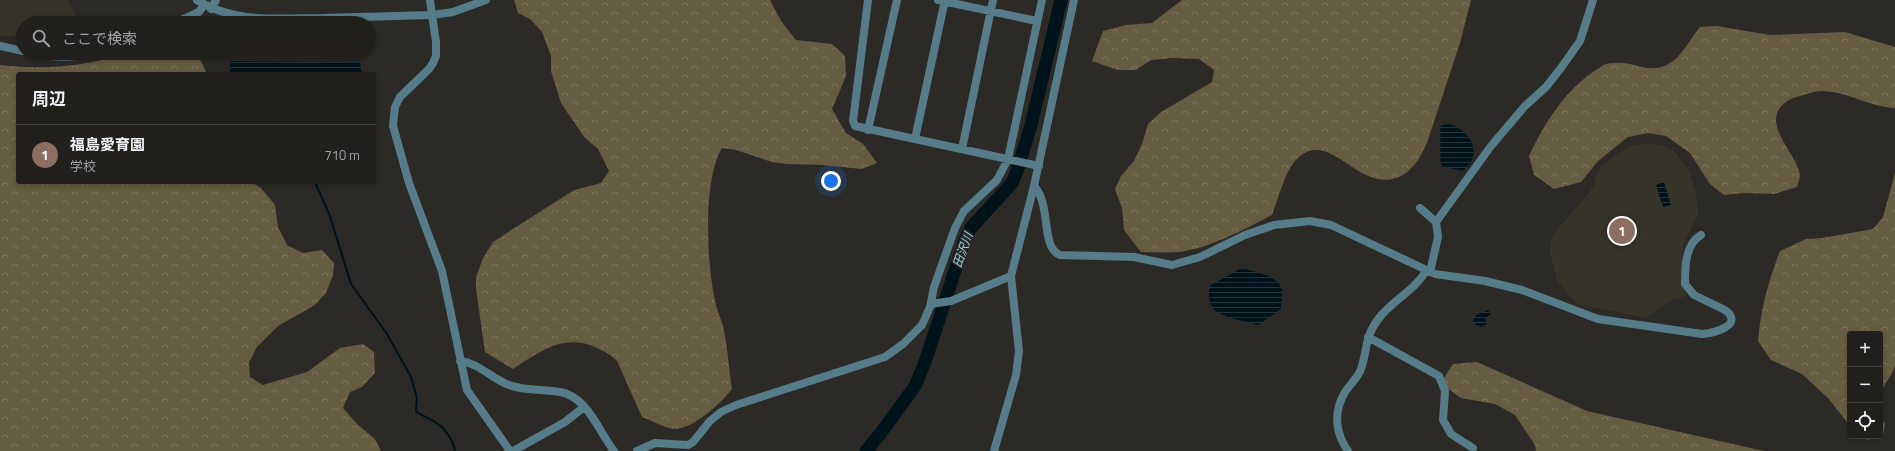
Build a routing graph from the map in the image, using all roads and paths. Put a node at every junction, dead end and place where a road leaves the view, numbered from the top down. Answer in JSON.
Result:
{"nodes":[{"id":1,"x":197,"y":0,"type":"edge"},
{"id":2,"x":216,"y":0,"type":"edge"},
{"id":3,"x":430,"y":0,"type":"edge"},
{"id":4,"x":486,"y":0,"type":"edge"},
{"id":5,"x":868,"y":0,"type":"edge"},
{"id":6,"x":897,"y":0,"type":"edge"},
{"id":7,"x":943,"y":0,"type":"edge"},
{"id":8,"x":993,"y":0,"type":"edge"},
{"id":9,"x":1042,"y":0,"type":"edge"},
{"id":10,"x":1074,"y":0,"type":"edge"},
{"id":11,"x":1593,"y":0,"type":"edge"},
{"id":12,"x":208,"y":7,"type":"junction"},
{"id":13,"x":990,"y":12,"type":"junction"},
{"id":14,"x":432,"y":15,"type":"junction"},
{"id":15,"x":190,"y":16,"type":"edge"},
{"id":16,"x":245,"y":16,"type":"edge"},
{"id":17,"x":372,"y":16,"type":"edge"},
{"id":18,"x":1037,"y":21,"type":"junction"},
{"id":19,"x":0,"y":46,"type":"edge"},
{"id":20,"x":16,"y":49,"type":"edge"},
{"id":21,"x":868,"y":130,"type":"junction"},
{"id":22,"x":915,"y":139,"type":"junction"},
{"id":23,"x":962,"y":149,"type":"junction"},
{"id":24,"x":1008,"y":159,"type":"junction"},
{"id":25,"x":1039,"y":166,"type":"junction"},
{"id":26,"x":1034,"y":186,"type":"junction"},
{"id":27,"x":1420,"y":208,"type":"dead end"},
{"id":28,"x":1436,"y":222,"type":"junction"},
{"id":29,"x":1701,"y":236,"type":"dead end"},
{"id":30,"x":1428,"y":271,"type":"junction"},
{"id":31,"x":1011,"y":276,"type":"junction"},
{"id":32,"x":935,"y":304,"type":"junction"},
{"id":33,"x":1368,"y":337,"type":"junction"},
{"id":34,"x":460,"y":360,"type":"junction"},
{"id":35,"x":584,"y":407,"type":"junction"},
{"id":36,"x":1473,"y":448,"type":"dead end"},
{"id":37,"x":510,"y":451,"type":"edge"},
{"id":38,"x":513,"y":451,"type":"edge"},
{"id":39,"x":614,"y":451,"type":"edge"},
{"id":40,"x":638,"y":451,"type":"edge"},
{"id":41,"x":994,"y":451,"type":"edge"},
{"id":42,"x":1348,"y":451,"type":"edge"}],
"edges":[{"from":1,"to":12,"type":"street"},
{"from":2,"to":12,"type":"street"},
{"from":3,"to":14,"type":"street"},
{"from":4,"to":14,"type":"street"},
{"from":5,"to":21,"type":"street"},
{"from":6,"to":21,"type":"street"},
{"from":7,"to":13,"type":"street"},
{"from":7,"to":22,"type":"street"},
{"from":8,"to":13,"type":"street"},
{"from":9,"to":18,"type":"street"},
{"from":10,"to":25,"type":"street"},
{"from":11,"to":28,"type":"street"},
{"from":12,"to":15,"type":"street"},
{"from":12,"to":16,"type":"street"},
{"from":13,"to":18,"type":"street"},
{"from":13,"to":23,"type":"street"},
{"from":14,"to":17,"type":"street"},
{"from":14,"to":34,"type":"street"},
{"from":18,"to":24,"type":"street"},
{"from":19,"to":20,"type":"street"},
{"from":21,"to":22,"type":"street"},
{"from":22,"to":23,"type":"street"},
{"from":23,"to":24,"type":"street"},
{"from":24,"to":25,"type":"street"},
{"from":24,"to":32,"type":"street"},
{"from":25,"to":26,"type":"street"},
{"from":26,"to":30,"type":"street"},
{"from":26,"to":31,"type":"street"},
{"from":27,"to":28,"type":"street"},
{"from":28,"to":30,"type":"street"},
{"from":29,"to":30,"type":"street"},
{"from":30,"to":33,"type":"street"},
{"from":31,"to":32,"type":"street"},
{"from":31,"to":41,"type":"street"},
{"from":32,"to":40,"type":"street"},
{"from":33,"to":36,"type":"street"},
{"from":33,"to":42,"type":"street"},
{"from":34,"to":35,"type":"street"},
{"from":34,"to":37,"type":"street"},
{"from":35,"to":38,"type":"street"},
{"from":35,"to":39,"type":"street"}]}
